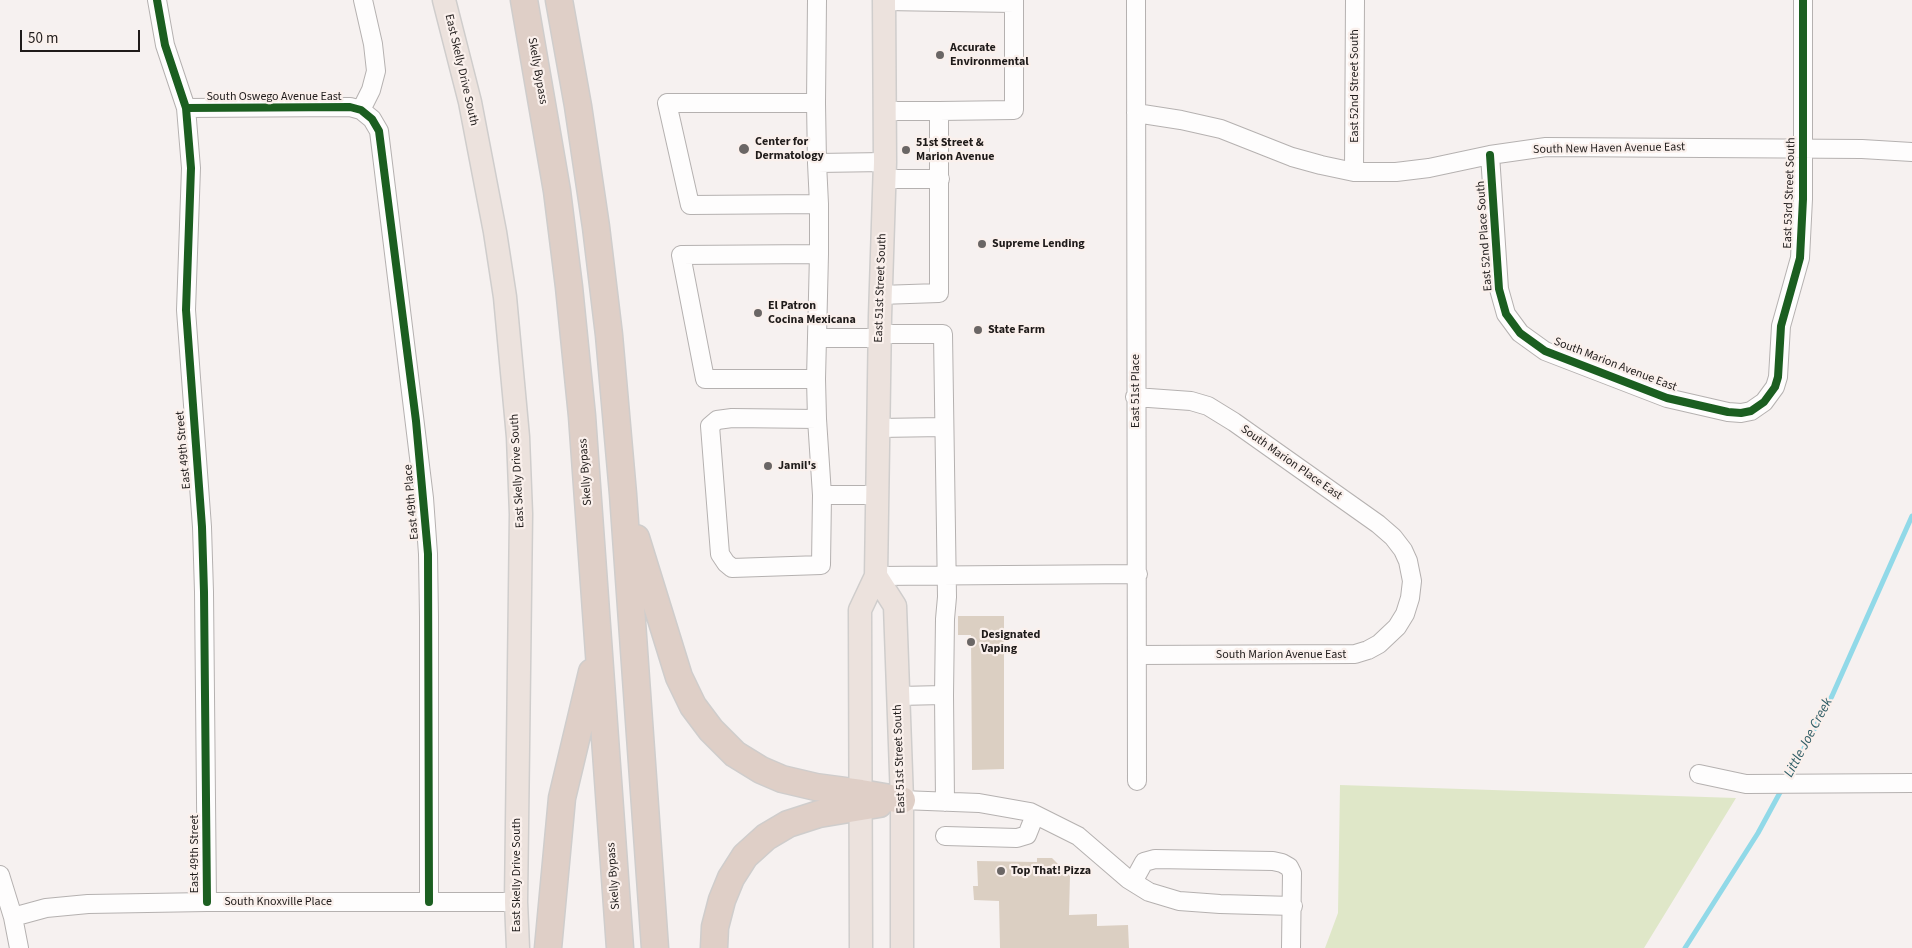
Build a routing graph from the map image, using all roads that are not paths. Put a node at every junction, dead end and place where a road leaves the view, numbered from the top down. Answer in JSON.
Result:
{"nodes":[{"id":1,"x":157,"y":0,"type":"edge"},
{"id":2,"x":363,"y":0,"type":"edge"},
{"id":3,"x":444,"y":0,"type":"edge"},
{"id":4,"x":524,"y":0,"type":"edge"},
{"id":5,"x":559,"y":0,"type":"edge"},
{"id":6,"x":817,"y":0,"type":"edge"},
{"id":7,"x":884,"y":0,"type":"edge"},
{"id":8,"x":1136,"y":0,"type":"edge"},
{"id":9,"x":1355,"y":0,"type":"edge"},
{"id":10,"x":1803,"y":0,"type":"edge"},
{"id":11,"x":1014,"y":1,"type":"edge"},
{"id":12,"x":816,"y":103,"type":"junction"},
{"id":13,"x":186,"y":108,"type":"junction"},
{"id":14,"x":361,"y":110,"type":"junction"},
{"id":15,"x":885,"y":111,"type":"junction"},
{"id":16,"x":939,"y":112,"type":"junction"},
{"id":17,"x":1136,"y":113,"type":"junction"},
{"id":18,"x":1803,"y":150,"type":"junction"},
{"id":19,"x":1912,"y":152,"type":"edge"},
{"id":20,"x":1490,"y":155,"type":"junction"},
{"id":21,"x":817,"y":163,"type":"junction"},
{"id":22,"x":885,"y":170,"type":"junction"},
{"id":23,"x":1354,"y":172,"type":"junction"},
{"id":24,"x":940,"y":179,"type":"junction"},
{"id":25,"x":819,"y":204,"type":"junction"},
{"id":26,"x":819,"y":254,"type":"junction"},
{"id":27,"x":880,"y":295,"type":"junction"},
{"id":28,"x":1506,"y":314,"type":"joint"},
{"id":29,"x":879,"y":336,"type":"junction"},
{"id":30,"x":818,"y":338,"type":"junction"},
{"id":31,"x":816,"y":380,"type":"junction"},
{"id":32,"x":1135,"y":396,"type":"junction"},
{"id":33,"x":1757,"y":407,"type":"joint"},
{"id":34,"x":817,"y":419,"type":"junction"},
{"id":35,"x":944,"y":427,"type":"junction"},
{"id":36,"x":878,"y":428,"type":"junction"},
{"id":37,"x":623,"y":494,"type":"junction"},
{"id":38,"x":822,"y":495,"type":"junction"},
{"id":39,"x":877,"y":495,"type":"junction"},
{"id":40,"x":1138,"y":574,"type":"junction"},
{"id":41,"x":946,"y":575,"type":"junction"},
{"id":42,"x":876,"y":576,"type":"junction"},
{"id":43,"x":1412,"y":581,"type":"joint"},
{"id":44,"x":599,"y":644,"type":"junction"},
{"id":45,"x":1138,"y":656,"type":"junction"},
{"id":46,"x":944,"y":695,"type":"junction"},
{"id":47,"x":898,"y":696,"type":"junction"},
{"id":48,"x":1699,"y":774,"type":"dead end"},
{"id":49,"x":1137,"y":781,"type":"dead end"},
{"id":50,"x":1912,"y":783,"type":"edge"},
{"id":51,"x":861,"y":799,"type":"junction"},
{"id":52,"x":902,"y":800,"type":"junction"},
{"id":53,"x":945,"y":802,"type":"junction"},
{"id":54,"x":1036,"y":815,"type":"junction"},
{"id":55,"x":945,"y":836,"type":"dead end"},
{"id":56,"x":0,"y":875,"type":"edge"},
{"id":57,"x":1133,"y":882,"type":"junction"},
{"id":58,"x":207,"y":902,"type":"junction"},
{"id":59,"x":429,"y":902,"type":"junction"},
{"id":60,"x":516,"y":902,"type":"junction"},
{"id":61,"x":1293,"y":906,"type":"junction"},
{"id":62,"x":13,"y":917,"type":"junction"},
{"id":63,"x":19,"y":948,"type":"edge"},
{"id":64,"x":518,"y":948,"type":"edge"},
{"id":65,"x":548,"y":948,"type":"edge"},
{"id":66,"x":620,"y":948,"type":"edge"},
{"id":67,"x":655,"y":948,"type":"edge"},
{"id":68,"x":714,"y":948,"type":"edge"},
{"id":69,"x":861,"y":948,"type":"edge"},
{"id":70,"x":902,"y":948,"type":"edge"},
{"id":71,"x":1291,"y":948,"type":"edge"}],
"edges":[{"from":1,"to":13,"type":"street","name":"East 49th Street"},
{"from":2,"to":14,"type":"street"},
{"from":3,"to":60,"type":"main road","name":"East Skelly Drive South"},
{"from":4,"to":44,"type":"highway","name":"Skelly Bypass"},
{"from":5,"to":37,"type":"highway"},
{"from":6,"to":12,"type":"street"},
{"from":7,"to":11,"type":"street"},
{"from":7,"to":15,"type":"main road","name":"East 51st Street South"},
{"from":8,"to":17,"type":"street","name":"East 51st Place"},
{"from":9,"to":23,"type":"street","name":"East 52nd Street South"},
{"from":10,"to":18,"type":"street","name":"East 53rd Street South"},
{"from":11,"to":16,"type":"street"},
{"from":12,"to":21,"type":"street"},
{"from":12,"to":25,"type":"street"},
{"from":13,"to":14,"type":"street","name":"South Oswego Avenue East"},
{"from":13,"to":58,"type":"street","name":"East 49th Street"},
{"from":14,"to":59,"type":"street","name":"East 49th Place"},
{"from":15,"to":16,"type":"street"},
{"from":15,"to":22,"type":"main road","name":"East 51st Street South"},
{"from":16,"to":24,"type":"street"},
{"from":17,"to":23,"type":"street","name":"South New Haven Avenue East"},
{"from":17,"to":32,"type":"street","name":"East 51st Place"},
{"from":18,"to":19,"type":"street","name":"South New Haven Avenue East"},
{"from":18,"to":20,"type":"street","name":"South New Haven Avenue East"},
{"from":18,"to":33,"type":"street","name":"East 53rd Street South"},
{"from":20,"to":23,"type":"street","name":"South New Haven Avenue East"},
{"from":20,"to":28,"type":"street","name":"East 52nd Place South"},
{"from":21,"to":22,"type":"street"},
{"from":21,"to":25,"type":"street"},
{"from":22,"to":24,"type":"street"},
{"from":22,"to":27,"type":"main road","name":"East 51st Street South"},
{"from":24,"to":27,"type":"street"},
{"from":25,"to":26,"type":"street"},
{"from":26,"to":30,"type":"street"},
{"from":26,"to":31,"type":"street"},
{"from":27,"to":29,"type":"main road","name":"East 51st Street South"},
{"from":28,"to":33,"type":"street","name":"South Marion Avenue East"},
{"from":29,"to":30,"type":"street"},
{"from":29,"to":35,"type":"street"},
{"from":29,"to":36,"type":"main road","name":"East 51st Street South"},
{"from":30,"to":31,"type":"street"},
{"from":31,"to":34,"type":"street"},
{"from":32,"to":40,"type":"street","name":"East 51st Place"},
{"from":32,"to":43,"type":"street","name":"South Marion Place East"},
{"from":34,"to":38,"type":"street"},
{"from":34,"to":38,"type":"street"},
{"from":35,"to":36,"type":"street"},
{"from":35,"to":41,"type":"street"},
{"from":36,"to":39,"type":"main road","name":"East 51st Street South"},
{"from":37,"to":51,"type":"highway"},
{"from":37,"to":67,"type":"highway"},
{"from":38,"to":39,"type":"street"},
{"from":39,"to":42,"type":"main road","name":"East 51st Street South"},
{"from":40,"to":41,"type":"street"},
{"from":40,"to":45,"type":"street","name":"East 51st Place"},
{"from":41,"to":42,"type":"street"},
{"from":41,"to":46,"type":"street"},
{"from":42,"to":47,"type":"main road","name":"East 51st Street South"},
{"from":42,"to":51,"type":"main road","name":"East 51st Street South"},
{"from":43,"to":45,"type":"street","name":"South Marion Avenue East"},
{"from":44,"to":65,"type":"highway"},
{"from":44,"to":66,"type":"highway","name":"Skelly Bypass"},
{"from":45,"to":49,"type":"street","name":"East 51st Place"},
{"from":46,"to":47,"type":"street"},
{"from":46,"to":53,"type":"street"},
{"from":47,"to":52,"type":"main road","name":"East 51st Street South"},
{"from":48,"to":50,"type":"street"},
{"from":51,"to":52,"type":"highway"},
{"from":51,"to":68,"type":"highway"},
{"from":51,"to":69,"type":"main road","name":"East 51st Street South"},
{"from":52,"to":53,"type":"street"},
{"from":52,"to":70,"type":"main road","name":"East 51st Street South"},
{"from":53,"to":54,"type":"street"},
{"from":54,"to":55,"type":"street"},
{"from":54,"to":57,"type":"street"},
{"from":56,"to":62,"type":"street"},
{"from":57,"to":61,"type":"street"},
{"from":57,"to":61,"type":"street"},
{"from":58,"to":59,"type":"street","name":"South Knoxville Place"},
{"from":58,"to":62,"type":"street","name":"South Knoxville Place"},
{"from":59,"to":60,"type":"street","name":"South Knoxville Place"},
{"from":60,"to":64,"type":"main road","name":"East Skelly Drive South"},
{"from":61,"to":71,"type":"street"},
{"from":62,"to":63,"type":"street"}]}
